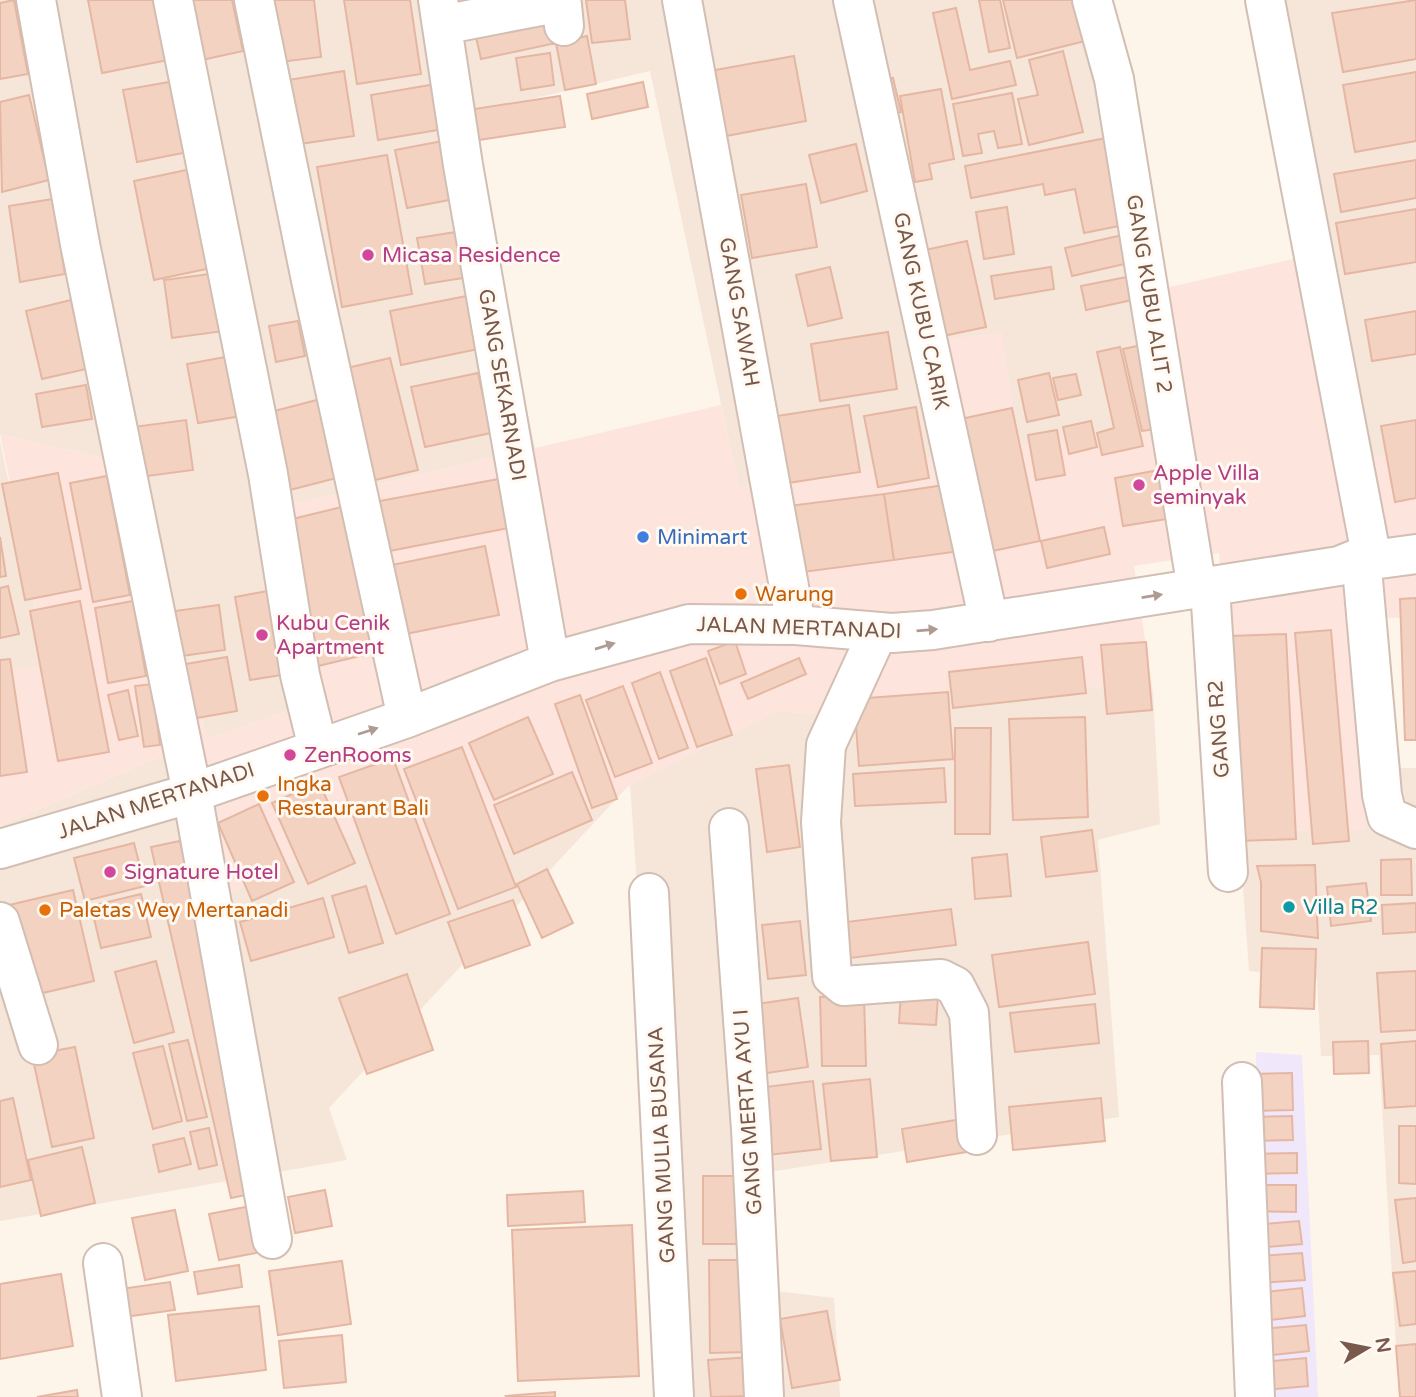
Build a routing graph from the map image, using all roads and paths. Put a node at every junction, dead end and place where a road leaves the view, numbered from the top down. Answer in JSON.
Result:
{"nodes":[{"id":1,"x":36,"y":0,"type":"edge"},
{"id":2,"x":173,"y":0,"type":"edge"},
{"id":3,"x":254,"y":0,"type":"edge"},
{"id":4,"x":682,"y":0,"type":"edge"},
{"id":5,"x":853,"y":0,"type":"edge"},
{"id":6,"x":1093,"y":0,"type":"edge"},
{"id":7,"x":1265,"y":0,"type":"edge"},
{"id":8,"x":440,"y":12,"type":"edge"},
{"id":9,"x":564,"y":26,"type":"dead end"},
{"id":10,"x":1416,"y":554,"type":"edge"},
{"id":11,"x":1367,"y":559,"type":"junction"},
{"id":12,"x":1203,"y":588,"type":"junction"},
{"id":13,"x":989,"y":622,"type":"junction"},
{"id":14,"x":796,"y":625,"type":"junction"},
{"id":15,"x":878,"y":632,"type":"junction"},
{"id":16,"x":550,"y":662,"type":"junction"},
{"id":17,"x":407,"y":718,"type":"junction"},
{"id":18,"x":318,"y":748,"type":"junction"},
{"id":19,"x":192,"y":793,"type":"junction"},
{"id":20,"x":1406,"y":820,"type":"edge"},
{"id":21,"x":729,"y":828,"type":"dead end"},
{"id":22,"x":0,"y":849,"type":"edge"},
{"id":23,"x":1228,"y":872,"type":"dead end"},
{"id":24,"x":649,"y":893,"type":"dead end"},
{"id":25,"x":0,"y":922,"type":"edge"},
{"id":26,"x":38,"y":1045,"type":"dead end"},
{"id":27,"x":1242,"y":1082,"type":"dead end"},
{"id":28,"x":977,"y":1135,"type":"dead end"},
{"id":29,"x":272,"y":1239,"type":"dead end"},
{"id":30,"x":103,"y":1263,"type":"dead end"},
{"id":31,"x":122,"y":1397,"type":"edge"},
{"id":32,"x":674,"y":1397,"type":"edge"},
{"id":33,"x":764,"y":1397,"type":"edge"},
{"id":34,"x":1255,"y":1397,"type":"edge"}],
"edges":[{"from":1,"to":19,"type":"street"},
{"from":2,"to":18,"type":"street"},
{"from":3,"to":17,"type":"street"},
{"from":4,"to":14,"type":"street","name":"GANG SAWAH"},
{"from":5,"to":13,"type":"street","name":"GANG KUBU CARIK"},
{"from":6,"to":12,"type":"street","name":"GANG KUBU ALIT 2"},
{"from":7,"to":11,"type":"street"},
{"from":8,"to":9,"type":"street","name":"GANG SEKARNADI"},
{"from":8,"to":16,"type":"street","name":"GANG SEKARNADI"},
{"from":10,"to":11,"type":"street","name":"JALAN MERTANADI"},
{"from":11,"to":12,"type":"street","name":"JALAN MERTANADI"},
{"from":11,"to":20,"type":"street"},
{"from":13,"to":12,"type":"street","name":"JALAN MERTANADI","one_way":true},
{"from":12,"to":23,"type":"street","name":"GANG R2"},
{"from":15,"to":13,"type":"street","name":"JALAN MERTANADI","one_way":true},
{"from":14,"to":15,"type":"street","name":"JALAN MERTANADI"},
{"from":16,"to":14,"type":"street","name":"JALAN MERTANADI","one_way":true},
{"from":15,"to":28,"type":"street"},
{"from":16,"to":17,"type":"street","name":"JALAN MERTANADI"},
{"from":18,"to":17,"type":"street","name":"JALAN MERTANADI","one_way":true},
{"from":18,"to":19,"type":"street","name":"JALAN MERTANADI"},
{"from":19,"to":22,"type":"street","name":"JALAN MERTANADI"},
{"from":19,"to":29,"type":"street"},
{"from":21,"to":33,"type":"street","name":"GANG MERTA AYU I"},
{"from":24,"to":32,"type":"street","name":"GANG MULIA BUSANA"},
{"from":25,"to":26,"type":"street"},
{"from":27,"to":34,"type":"street"},
{"from":30,"to":31,"type":"street"}]}
